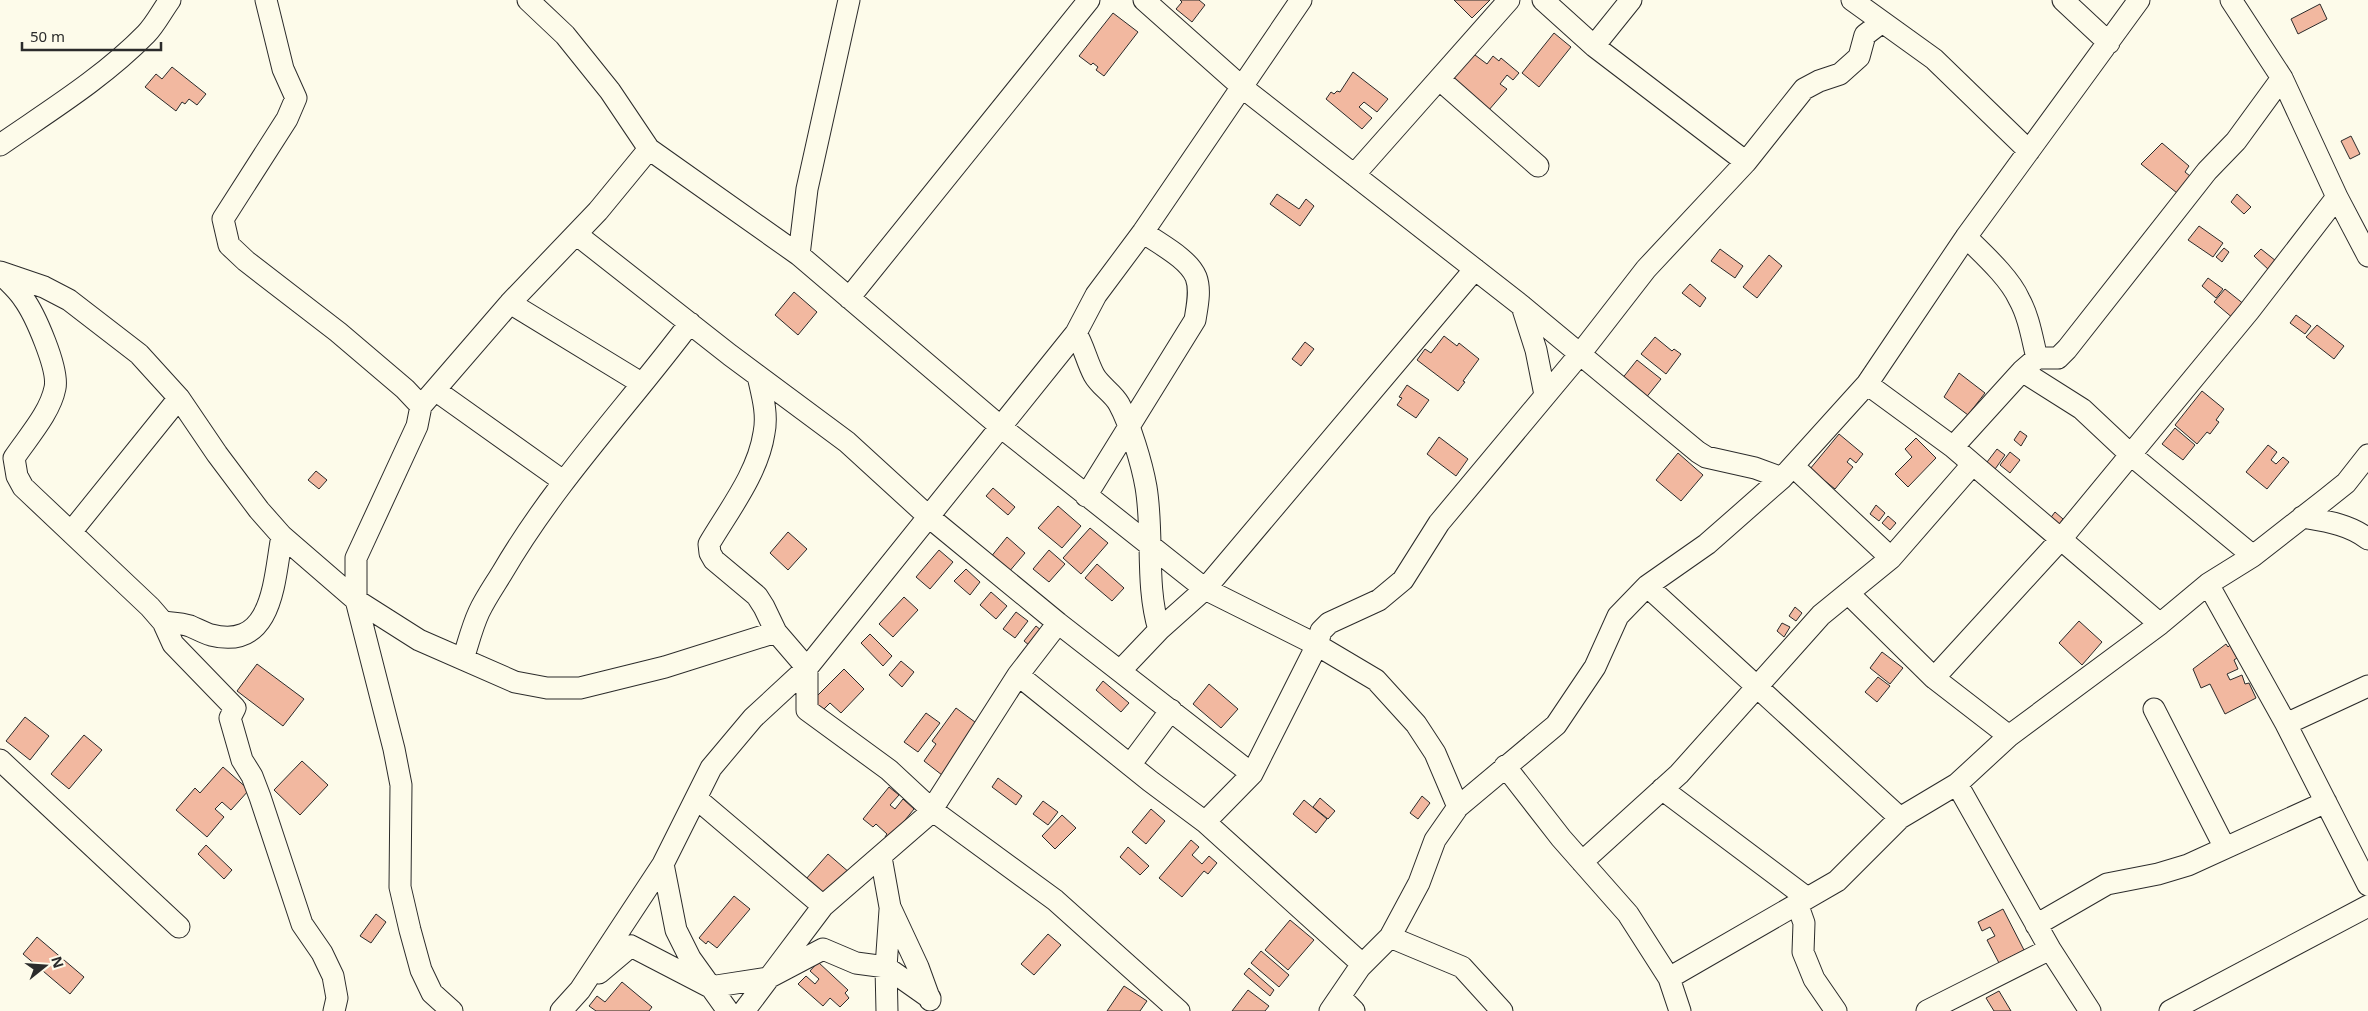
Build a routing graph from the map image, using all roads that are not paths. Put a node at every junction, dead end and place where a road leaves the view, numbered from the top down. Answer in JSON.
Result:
{"nodes":[{"id":1,"x":170,"y":0,"type":"edge"},
{"id":2,"x":266,"y":0,"type":"edge"},
{"id":3,"x":528,"y":0,"type":"edge"},
{"id":4,"x":849,"y":0,"type":"edge"},
{"id":5,"x":1089,"y":0,"type":"edge"},
{"id":6,"x":1144,"y":0,"type":"edge"},
{"id":7,"x":1301,"y":0,"type":"edge"},
{"id":8,"x":1508,"y":0,"type":"edge"},
{"id":9,"x":1543,"y":0,"type":"edge"},
{"id":10,"x":1631,"y":0,"type":"edge"},
{"id":11,"x":1852,"y":0,"type":"edge"},
{"id":12,"x":2063,"y":0,"type":"edge"},
{"id":13,"x":2139,"y":0,"type":"edge"},
{"id":14,"x":2231,"y":0,"type":"edge"},
{"id":15,"x":1882,"y":22,"type":"junction"},
{"id":16,"x":2109,"y":43,"type":"junction"},
{"id":17,"x":1594,"y":46,"type":"junction"},
{"id":18,"x":2282,"y":78,"type":"junction"},
{"id":19,"x":1439,"y":79,"type":"junction"},
{"id":20,"x":1243,"y":88,"type":"junction"},
{"id":21,"x":0,"y":146,"type":"edge"},
{"id":22,"x":649,"y":149,"type":"junction"},
{"id":23,"x":2029,"y":151,"type":"junction"},
{"id":24,"x":1746,"y":162,"type":"junction"},
{"id":25,"x":1538,"y":166,"type":"dead end"},
{"id":26,"x":1354,"y":175,"type":"junction"},
{"id":27,"x":2337,"y":197,"type":"junction"},
{"id":28,"x":1143,"y":232,"type":"junction"},
{"id":29,"x":576,"y":234,"type":"junction"},
{"id":30,"x":1966,"y":237,"type":"junction"},
{"id":31,"x":799,"y":255,"type":"junction"},
{"id":32,"x":2368,"y":255,"type":"edge"},
{"id":33,"x":1475,"y":269,"type":"junction"},
{"id":34,"x":0,"y":273,"type":"edge"},
{"id":35,"x":849,"y":298,"type":"junction"},
{"id":36,"x":510,"y":303,"type":"junction"},
{"id":37,"x":1522,"y":306,"type":"junction"},
{"id":38,"x":690,"y":323,"type":"junction"},
{"id":39,"x":1076,"y":333,"type":"junction"},
{"id":40,"x":1580,"y":354,"type":"junction"},
{"id":41,"x":2030,"y":364,"type":"junction"},
{"id":42,"x":758,"y":376,"type":"junction"},
{"id":43,"x":641,"y":383,"type":"junction"},
{"id":44,"x":1867,"y":384,"type":"junction"},
{"id":45,"x":435,"y":390,"type":"junction"},
{"id":46,"x":1545,"y":396,"type":"junction"},
{"id":47,"x":179,"y":398,"type":"junction"},
{"id":48,"x":422,"y":406,"type":"junction"},
{"id":49,"x":1002,"y":428,"type":"junction"},
{"id":50,"x":1129,"y":429,"type":"junction"},
{"id":51,"x":1953,"y":447,"type":"junction"},
{"id":52,"x":2131,"y":455,"type":"junction"},
{"id":53,"x":2368,"y":455,"type":"edge"},
{"id":54,"x":14,"y":458,"type":"junction"},
{"id":55,"x":1972,"y":465,"type":"junction"},
{"id":56,"x":1787,"y":472,"type":"junction"},
{"id":57,"x":0,"y":477,"type":"edge"},
{"id":58,"x":563,"y":481,"type":"junction"},
{"id":59,"x":1086,"y":496,"type":"junction"},
{"id":60,"x":929,"y":517,"type":"junction"},
{"id":61,"x":2302,"y":517,"type":"junction"},
{"id":62,"x":71,"y":532,"type":"junction"},
{"id":63,"x":282,"y":536,"type":"junction"},
{"id":64,"x":2061,"y":539,"type":"junction"},
{"id":65,"x":2368,"y":539,"type":"edge"},
{"id":66,"x":1150,"y":547,"type":"junction"},
{"id":67,"x":2253,"y":556,"type":"junction"},
{"id":68,"x":1891,"y":558,"type":"junction"},
{"id":69,"x":2208,"y":584,"type":"junction"},
{"id":70,"x":1647,"y":586,"type":"junction"},
{"id":71,"x":1205,"y":589,"type":"junction"},
{"id":72,"x":1848,"y":593,"type":"junction"},
{"id":73,"x":356,"y":600,"type":"junction"},
{"id":74,"x":163,"y":622,"type":"junction"},
{"id":75,"x":1058,"y":623,"type":"junction"},
{"id":76,"x":2160,"y":624,"type":"junction"},
{"id":77,"x":1159,"y":630,"type":"junction"},
{"id":78,"x":776,"y":632,"type":"junction"},
{"id":79,"x":1317,"y":645,"type":"junction"},
{"id":80,"x":463,"y":659,"type":"junction"},
{"id":81,"x":807,"y":668,"type":"junction"},
{"id":82,"x":1121,"y":670,"type":"junction"},
{"id":83,"x":1018,"y":675,"type":"junction"},
{"id":84,"x":1934,"y":678,"type":"junction"},
{"id":85,"x":2368,"y":686,"type":"edge"},
{"id":86,"x":1757,"y":687,"type":"junction"},
{"id":87,"x":2154,"y":709,"type":"dead end"},
{"id":88,"x":1171,"y":710,"type":"junction"},
{"id":89,"x":2286,"y":724,"type":"junction"},
{"id":90,"x":2010,"y":736,"type":"junction"},
{"id":91,"x":0,"y":760,"type":"edge"},
{"id":92,"x":1130,"y":765,"type":"junction"},
{"id":93,"x":1505,"y":766,"type":"junction"},
{"id":94,"x":1252,"y":774,"type":"junction"},
{"id":95,"x":1957,"y":784,"type":"junction"},
{"id":96,"x":1662,"y":789,"type":"junction"},
{"id":97,"x":697,"y":799,"type":"junction"},
{"id":98,"x":2326,"y":802,"type":"junction"},
{"id":99,"x":1458,"y":807,"type":"junction"},
{"id":100,"x":932,"y":810,"type":"junction"},
{"id":101,"x":1900,"y":818,"type":"junction"},
{"id":102,"x":1205,"y":822,"type":"junction"},
{"id":103,"x":2225,"y":848,"type":"junction"},
{"id":104,"x":881,"y":857,"type":"junction"},
{"id":105,"x":1582,"y":862,"type":"junction"},
{"id":106,"x":663,"y":864,"type":"junction"},
{"id":107,"x":2368,"y":885,"type":"edge"},
{"id":108,"x":1802,"y":901,"type":"junction"},
{"id":109,"x":823,"y":906,"type":"junction"},
{"id":110,"x":2368,"y":906,"type":"edge"},
{"id":111,"x":890,"y":907,"type":"junction"},
{"id":112,"x":2036,"y":924,"type":"junction"},
{"id":113,"x":179,"y":927,"type":"dead end"},
{"id":114,"x":1390,"y":937,"type":"junction"},
{"id":115,"x":2050,"y":949,"type":"junction"},
{"id":116,"x":1362,"y":964,"type":"junction"},
{"id":117,"x":886,"y":967,"type":"junction"},
{"id":118,"x":768,"y":978,"type":"junction"},
{"id":119,"x":1669,"y":978,"type":"junction"},
{"id":120,"x":710,"y":987,"type":"junction"},
{"id":121,"x":580,"y":990,"type":"junction"},
{"id":122,"x":932,"y":1005,"type":"edge"},
{"id":123,"x":1341,"y":1006,"type":"edge"},
{"id":124,"x":334,"y":1011,"type":"edge"},
{"id":125,"x":452,"y":1011,"type":"edge"},
{"id":126,"x":561,"y":1011,"type":"edge"},
{"id":127,"x":728,"y":1011,"type":"edge"},
{"id":128,"x":744,"y":1011,"type":"edge"},
{"id":129,"x":887,"y":1011,"type":"edge"},
{"id":130,"x":1178,"y":1011,"type":"edge"},
{"id":131,"x":1502,"y":1011,"type":"edge"},
{"id":132,"x":1680,"y":1011,"type":"edge"},
{"id":133,"x":1836,"y":1011,"type":"edge"},
{"id":134,"x":1927,"y":1011,"type":"edge"},
{"id":135,"x":2090,"y":1011,"type":"edge"},
{"id":136,"x":2170,"y":1011,"type":"edge"}],
"edges":[{"from":1,"to":21,"type":"street"},
{"from":2,"to":48,"type":"street"},
{"from":3,"to":22,"type":"street"},
{"from":4,"to":31,"type":"street"},
{"from":5,"to":35,"type":"street"},
{"from":6,"to":20,"type":"street"},
{"from":7,"to":20,"type":"street"},
{"from":8,"to":19,"type":"street"},
{"from":9,"to":17,"type":"street"},
{"from":10,"to":17,"type":"street"},
{"from":11,"to":15,"type":"street"},
{"from":12,"to":16,"type":"street"},
{"from":13,"to":16,"type":"street"},
{"from":14,"to":18,"type":"street"},
{"from":15,"to":23,"type":"street"},
{"from":15,"to":24,"type":"street"},
{"from":16,"to":23,"type":"street"},
{"from":17,"to":24,"type":"street"},
{"from":18,"to":27,"type":"street"},
{"from":18,"to":41,"type":"street"},
{"from":19,"to":25,"type":"street"},
{"from":19,"to":26,"type":"street"},
{"from":20,"to":26,"type":"street"},
{"from":20,"to":28,"type":"street"},
{"from":22,"to":29,"type":"street"},
{"from":22,"to":31,"type":"street"},
{"from":23,"to":30,"type":"street"},
{"from":24,"to":40,"type":"street"},
{"from":26,"to":33,"type":"street"},
{"from":27,"to":32,"type":"street"},
{"from":27,"to":52,"type":"street"},
{"from":28,"to":39,"type":"street"},
{"from":28,"to":50,"type":"street"},
{"from":29,"to":36,"type":"street"},
{"from":29,"to":38,"type":"street"},
{"from":30,"to":41,"type":"street"},
{"from":30,"to":44,"type":"street"},
{"from":31,"to":35,"type":"street"},
{"from":33,"to":37,"type":"street"},
{"from":33,"to":71,"type":"street"},
{"from":34,"to":47,"type":"street"},
{"from":34,"to":54,"type":"street"},
{"from":35,"to":49,"type":"street"},
{"from":36,"to":43,"type":"street"},
{"from":36,"to":45,"type":"street"},
{"from":37,"to":40,"type":"street"},
{"from":37,"to":46,"type":"street"},
{"from":38,"to":42,"type":"street"},
{"from":38,"to":43,"type":"street"},
{"from":39,"to":49,"type":"street"},
{"from":39,"to":50,"type":"street"},
{"from":40,"to":46,"type":"street"},
{"from":40,"to":56,"type":"street"},
{"from":41,"to":51,"type":"street"},
{"from":41,"to":52,"type":"street"},
{"from":42,"to":60,"type":"street"},
{"from":42,"to":78,"type":"street"},
{"from":43,"to":58,"type":"street"},
{"from":44,"to":51,"type":"street"},
{"from":44,"to":56,"type":"street"},
{"from":45,"to":48,"type":"street"},
{"from":45,"to":58,"type":"street"},
{"from":46,"to":79,"type":"street"},
{"from":47,"to":62,"type":"street"},
{"from":47,"to":63,"type":"street"},
{"from":48,"to":73,"type":"street"},
{"from":49,"to":59,"type":"street"},
{"from":49,"to":60,"type":"street"},
{"from":50,"to":59,"type":"street"},
{"from":50,"to":66,"type":"street"},
{"from":51,"to":55,"type":"street"},
{"from":52,"to":64,"type":"street"},
{"from":52,"to":67,"type":"street"},
{"from":53,"to":61,"type":"street"},
{"from":54,"to":57,"type":"street"},
{"from":54,"to":62,"type":"street"},
{"from":55,"to":64,"type":"street"},
{"from":55,"to":68,"type":"street"},
{"from":56,"to":68,"type":"street"},
{"from":56,"to":70,"type":"street"},
{"from":58,"to":80,"type":"street"},
{"from":59,"to":66,"type":"street"},
{"from":60,"to":75,"type":"street"},
{"from":60,"to":81,"type":"street"},
{"from":61,"to":65,"type":"street"},
{"from":61,"to":67,"type":"street"},
{"from":62,"to":74,"type":"street"},
{"from":63,"to":73,"type":"street"},
{"from":63,"to":74,"type":"street"},
{"from":64,"to":76,"type":"street"},
{"from":64,"to":84,"type":"street"},
{"from":66,"to":71,"type":"street"},
{"from":66,"to":77,"type":"street"},
{"from":67,"to":69,"type":"street"},
{"from":68,"to":72,"type":"street"},
{"from":69,"to":76,"type":"street"},
{"from":69,"to":89,"type":"street"},
{"from":70,"to":86,"type":"street"},
{"from":70,"to":93,"type":"street"},
{"from":71,"to":77,"type":"street"},
{"from":71,"to":79,"type":"street"},
{"from":72,"to":84,"type":"street"},
{"from":72,"to":86,"type":"street"},
{"from":73,"to":80,"type":"street"},
{"from":73,"to":125,"type":"street"},
{"from":74,"to":124,"type":"street"},
{"from":75,"to":82,"type":"street"},
{"from":75,"to":83,"type":"street"},
{"from":76,"to":90,"type":"street"},
{"from":77,"to":82,"type":"street"},
{"from":78,"to":80,"type":"street"},
{"from":78,"to":81,"type":"street"},
{"from":79,"to":94,"type":"street"},
{"from":79,"to":99,"type":"street"},
{"from":81,"to":97,"type":"street"},
{"from":81,"to":100,"type":"street"},
{"from":82,"to":88,"type":"street"},
{"from":83,"to":92,"type":"street"},
{"from":83,"to":100,"type":"street"},
{"from":84,"to":90,"type":"street"},
{"from":85,"to":89,"type":"street"},
{"from":86,"to":96,"type":"street"},
{"from":86,"to":101,"type":"street"},
{"from":87,"to":103,"type":"street"},
{"from":88,"to":92,"type":"street"},
{"from":88,"to":94,"type":"street"},
{"from":89,"to":98,"type":"street"},
{"from":90,"to":95,"type":"street"},
{"from":91,"to":113,"type":"street"},
{"from":92,"to":102,"type":"street"},
{"from":93,"to":99,"type":"street"},
{"from":93,"to":105,"type":"street"},
{"from":94,"to":102,"type":"street"},
{"from":95,"to":101,"type":"street"},
{"from":95,"to":112,"type":"street"},
{"from":96,"to":105,"type":"street"},
{"from":96,"to":108,"type":"street"},
{"from":97,"to":106,"type":"street"},
{"from":97,"to":109,"type":"street"},
{"from":98,"to":103,"type":"street"},
{"from":98,"to":107,"type":"street"},
{"from":99,"to":114,"type":"street"},
{"from":100,"to":104,"type":"street"},
{"from":100,"to":130,"type":"street"},
{"from":101,"to":108,"type":"street"},
{"from":102,"to":116,"type":"street"},
{"from":103,"to":112,"type":"street"},
{"from":104,"to":109,"type":"street"},
{"from":104,"to":111,"type":"street"},
{"from":105,"to":119,"type":"street"},
{"from":106,"to":120,"type":"street"},
{"from":106,"to":121,"type":"street"},
{"from":108,"to":119,"type":"street"},
{"from":108,"to":133,"type":"street"},
{"from":109,"to":118,"type":"street"},
{"from":110,"to":136,"type":"street"},
{"from":111,"to":117,"type":"street"},
{"from":111,"to":122,"type":"street"},
{"from":112,"to":115,"type":"street"},
{"from":114,"to":116,"type":"street"},
{"from":114,"to":131,"type":"street"},
{"from":115,"to":134,"type":"street"},
{"from":115,"to":135,"type":"street"},
{"from":116,"to":123,"type":"street"},
{"from":117,"to":118,"type":"street"},
{"from":117,"to":122,"type":"street"},
{"from":117,"to":129,"type":"street"},
{"from":118,"to":120,"type":"street"},
{"from":118,"to":128,"type":"street"},
{"from":119,"to":132,"type":"street"},
{"from":120,"to":121,"type":"street"},
{"from":120,"to":127,"type":"street"},
{"from":121,"to":126,"type":"street"}]}
